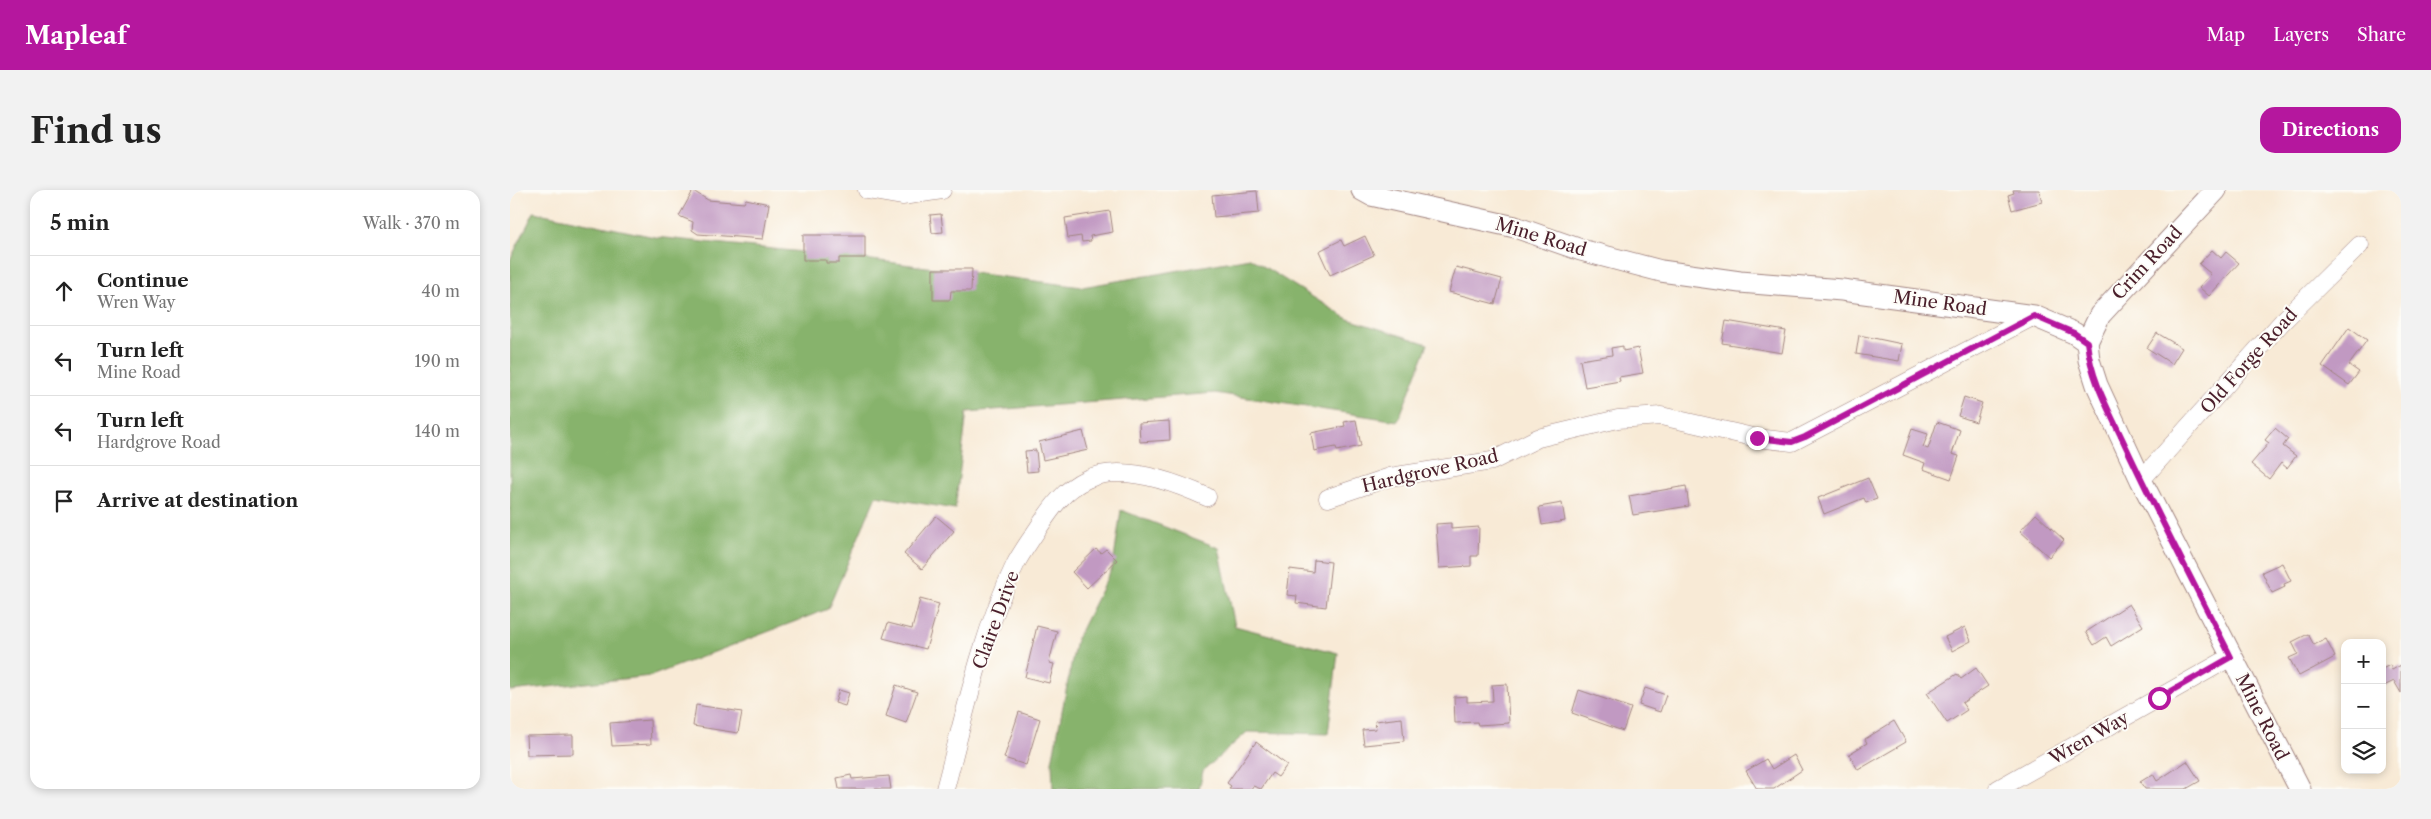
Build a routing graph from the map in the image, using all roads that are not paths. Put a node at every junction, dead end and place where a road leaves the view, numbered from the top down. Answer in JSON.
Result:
{"nodes":[{"id":1,"x":867,"y":190,"type":"edge"},
{"id":2,"x":942,"y":190,"type":"edge"},
{"id":3,"x":1362,"y":190,"type":"edge"},
{"id":4,"x":2216,"y":190,"type":"edge"},
{"id":5,"x":2360,"y":244,"type":"dead end"},
{"id":6,"x":2034,"y":316,"type":"junction"},
{"id":7,"x":2087,"y":342,"type":"junction"},
{"id":8,"x":2142,"y":480,"type":"junction"},
{"id":9,"x":1207,"y":497,"type":"dead end"},
{"id":10,"x":1328,"y":498,"type":"dead end"},
{"id":11,"x":2231,"y":657,"type":"junction"},
{"id":12,"x":945,"y":789,"type":"edge"},
{"id":13,"x":1998,"y":789,"type":"edge"},
{"id":14,"x":2300,"y":789,"type":"edge"}],
"edges":[{"from":1,"to":2,"type":"street"},
{"from":3,"to":6,"type":"street","name":"Mine Road"},
{"from":4,"to":7,"type":"street","name":"Crim Road"},
{"from":5,"to":8,"type":"street","name":"Old Forge Road"},
{"from":6,"to":7,"type":"street","name":"Mine Road"},
{"from":6,"to":10,"type":"street","name":"Hardgrove Road"},
{"from":7,"to":8,"type":"street","name":"Mine Road"},
{"from":8,"to":11,"type":"street","name":"Mine Road"},
{"from":9,"to":12,"type":"street","name":"Claire Drive"},
{"from":11,"to":13,"type":"street","name":"Wren Way"},
{"from":11,"to":14,"type":"street","name":"Mine Road"}]}
